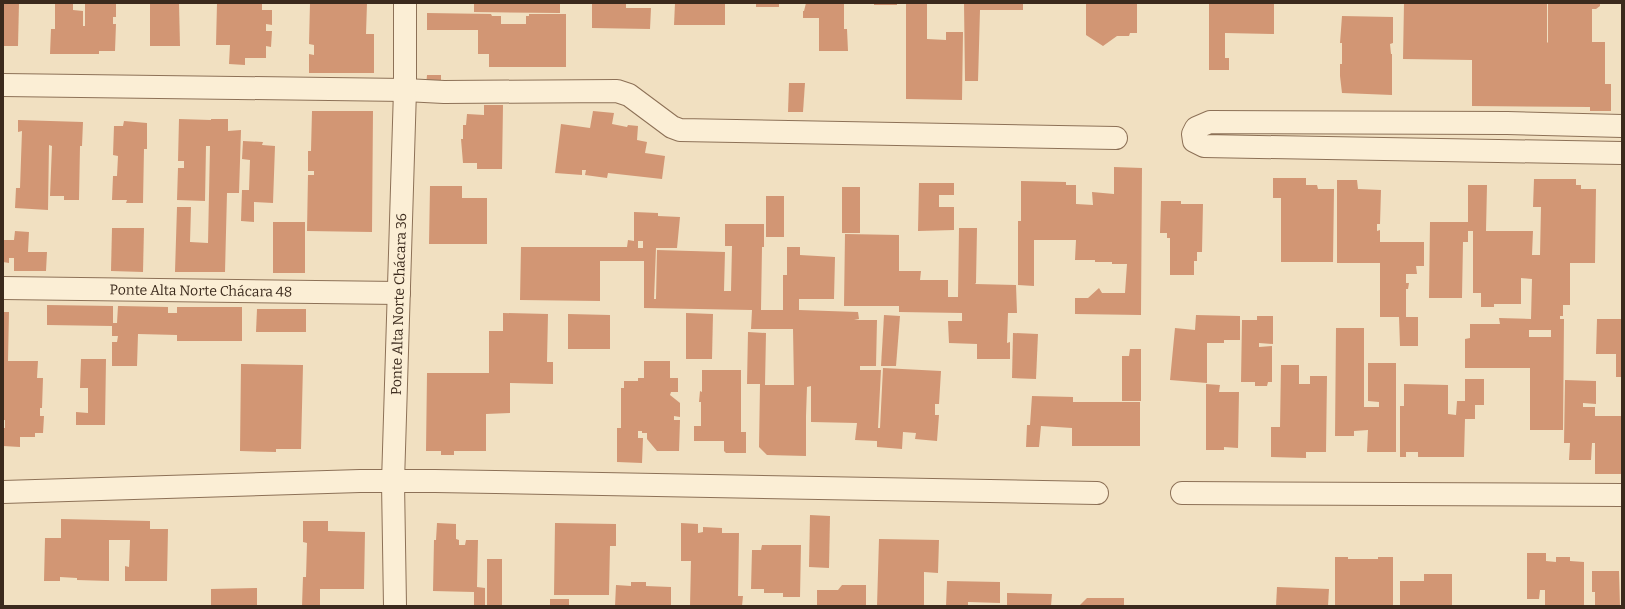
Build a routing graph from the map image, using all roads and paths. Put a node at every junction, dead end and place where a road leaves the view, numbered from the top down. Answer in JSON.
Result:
{"nodes":[{"id":1,"x":405,"y":3,"type":"edge"},
{"id":2,"x":3,"y":85,"type":"edge"},
{"id":3,"x":405,"y":90,"type":"junction"},
{"id":4,"x":1554,"y":124,"type":"junction"},
{"id":5,"x":1622,"y":126,"type":"edge"},
{"id":6,"x":1116,"y":138,"type":"dead end"},
{"id":7,"x":1553,"y":152,"type":"junction"},
{"id":8,"x":1622,"y":153,"type":"edge"},
{"id":9,"x":3,"y":288,"type":"edge"},
{"id":10,"x":399,"y":293,"type":"junction"},
{"id":11,"x":393,"y":482,"type":"junction"},
{"id":12,"x":3,"y":492,"type":"edge"},
{"id":13,"x":1182,"y":493,"type":"dead end"},
{"id":14,"x":1097,"y":494,"type":"dead end"},
{"id":15,"x":1622,"y":495,"type":"edge"},
{"id":16,"x":395,"y":606,"type":"edge"}],
"edges":[{"from":1,"to":3,"type":"street","name":"Ponte Alta Norte Chácara 36"},
{"from":2,"to":3,"type":"street"},
{"from":3,"to":6,"type":"street"},
{"from":3,"to":10,"type":"street","name":"Ponte Alta Norte Chácara 36"},
{"from":4,"to":5,"type":"street"},
{"from":4,"to":7,"type":"street"},
{"from":4,"to":7,"type":"street"},
{"from":7,"to":8,"type":"street"},
{"from":9,"to":10,"type":"street","name":"Ponte Alta Norte Chácara 48"},
{"from":10,"to":11,"type":"street","name":"Ponte Alta Norte Chácara 36"},
{"from":11,"to":12,"type":"street"},
{"from":11,"to":14,"type":"street"},
{"from":11,"to":16,"type":"street","name":"Ponte Alta Norte Chácara 36"},
{"from":13,"to":15,"type":"street"}]}
